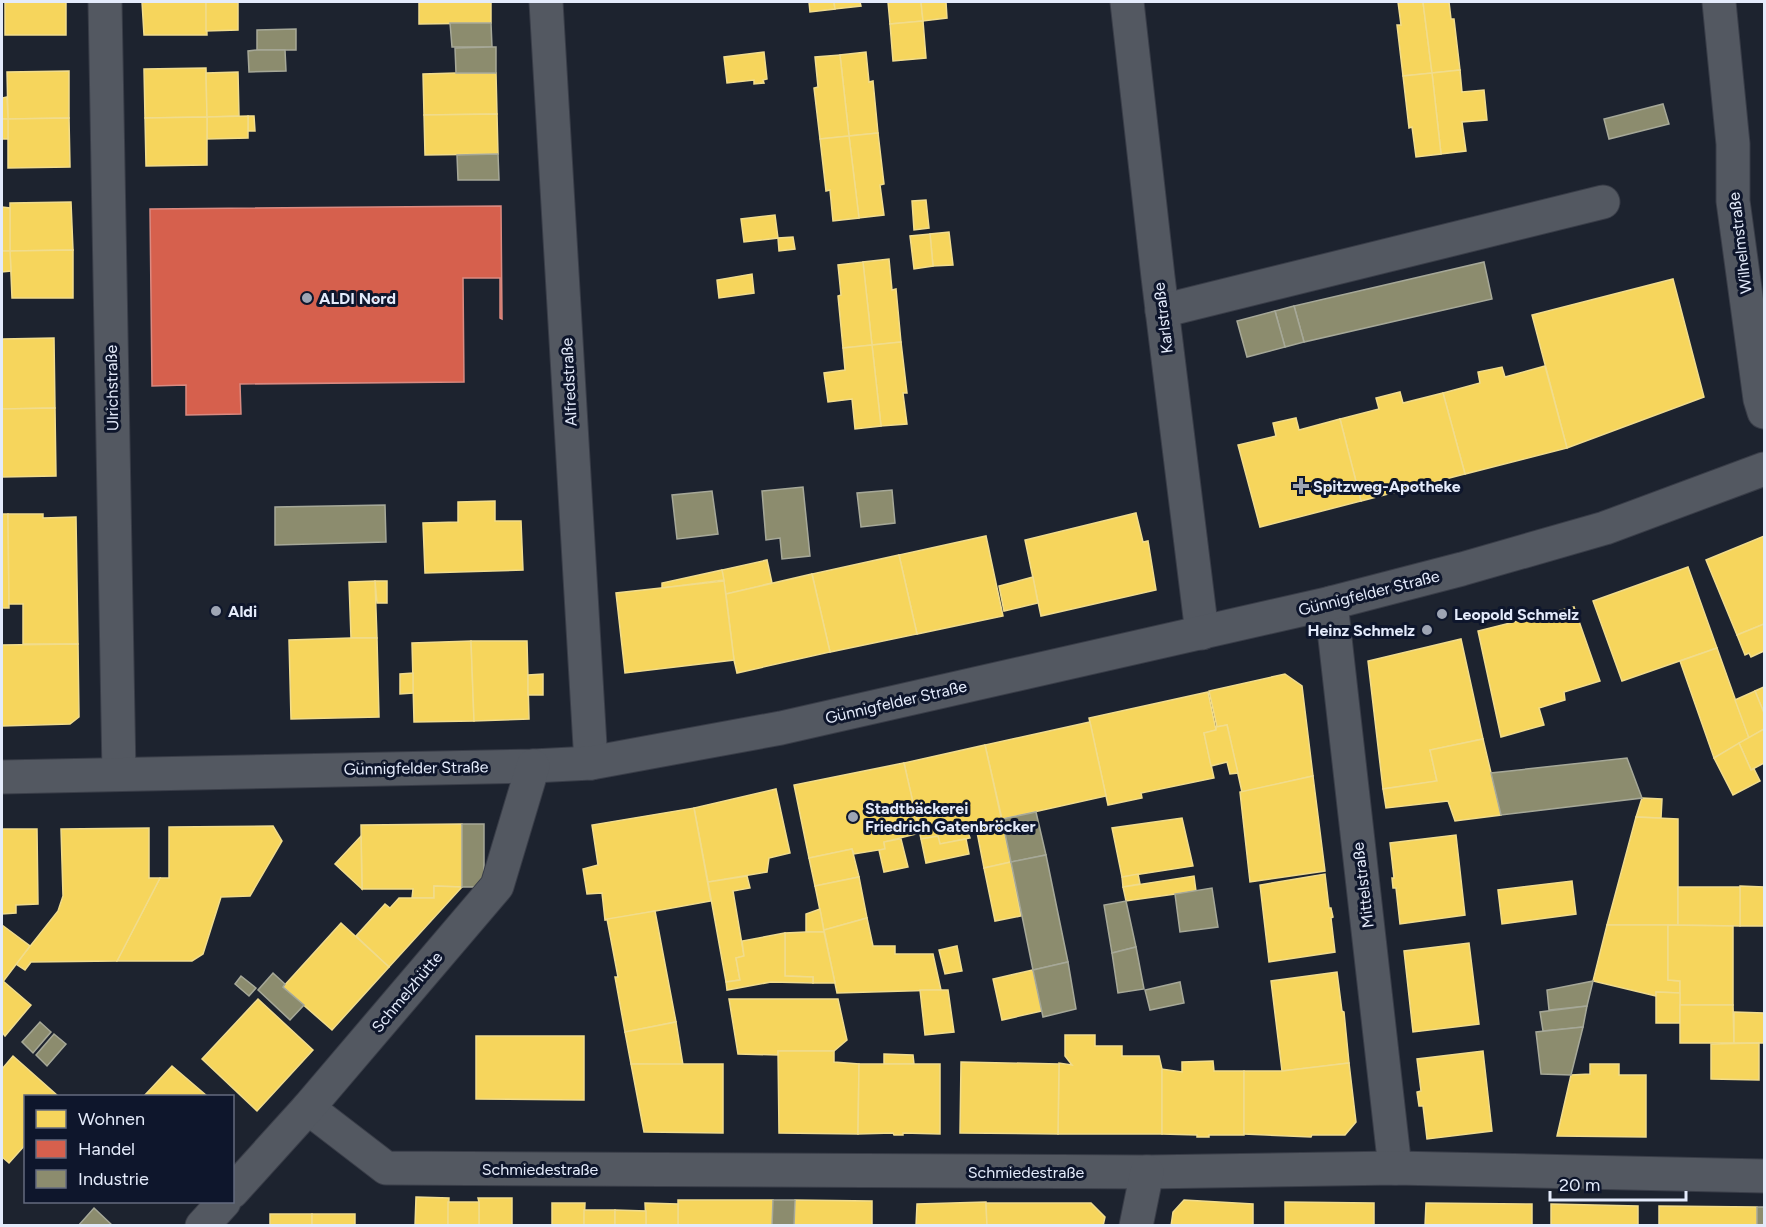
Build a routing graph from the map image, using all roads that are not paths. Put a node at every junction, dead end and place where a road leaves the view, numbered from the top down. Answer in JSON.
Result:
{"nodes":[{"id":1,"x":105,"y":2,"type":"edge"},
{"id":2,"x":546,"y":2,"type":"edge"},
{"id":3,"x":1127,"y":2,"type":"edge"},
{"id":4,"x":1719,"y":2,"type":"edge"},
{"id":5,"x":1603,"y":202,"type":"dead end"},
{"id":6,"x":1162,"y":311,"type":"junction"},
{"id":7,"x":1764,"y":412,"type":"edge"},
{"id":8,"x":1764,"y":469,"type":"edge"},
{"id":9,"x":1331,"y":603,"type":"junction"},
{"id":10,"x":1202,"y":633,"type":"junction"},
{"id":11,"x":591,"y":763,"type":"junction"},
{"id":12,"x":533,"y":766,"type":"junction"},
{"id":13,"x":119,"y":774,"type":"junction"},
{"id":14,"x":2,"y":777,"type":"edge"},
{"id":15,"x":308,"y":1108,"type":"junction"},
{"id":16,"x":1395,"y":1168,"type":"junction"},
{"id":17,"x":1147,"y":1172,"type":"junction"},
{"id":18,"x":1764,"y":1176,"type":"edge"},
{"id":19,"x":234,"y":1190,"type":"edge"},
{"id":20,"x":223,"y":1203,"type":"edge"},
{"id":21,"x":202,"y":1226,"type":"edge"},
{"id":22,"x":1136,"y":1226,"type":"edge"}],
"edges":[{"from":1,"to":13,"type":"street","name":"Ulrichstraße"},
{"from":2,"to":11,"type":"street","name":"Alfredstraße"},
{"from":3,"to":6,"type":"street","name":"Karlstraße"},
{"from":4,"to":7,"type":"street","name":"Wilhelmstraße"},
{"from":5,"to":6,"type":"street"},
{"from":6,"to":10,"type":"street","name":"Karlstraße"},
{"from":8,"to":9,"type":"street","name":"Günnigfelder Straße"},
{"from":9,"to":10,"type":"street","name":"Günnigfelder Straße"},
{"from":9,"to":16,"type":"street","name":"Mittelstraße"},
{"from":10,"to":11,"type":"street","name":"Günnigfelder Straße"},
{"from":11,"to":12,"type":"street","name":"Günnigfelder Straße"},
{"from":12,"to":13,"type":"street","name":"Günnigfelder Straße"},
{"from":12,"to":15,"type":"street","name":"Schmelzhütte"},
{"from":13,"to":14,"type":"street","name":"Günnigfelder Straße"},
{"from":15,"to":17,"type":"street","name":"Schmiedestraße"},
{"from":15,"to":19,"type":"street","name":"Schmelzhütte"},
{"from":16,"to":17,"type":"street","name":"Schmiedestraße"},
{"from":16,"to":18,"type":"street","name":"Schmiedestraße"},
{"from":17,"to":22,"type":"street"},
{"from":20,"to":21,"type":"street"}]}
